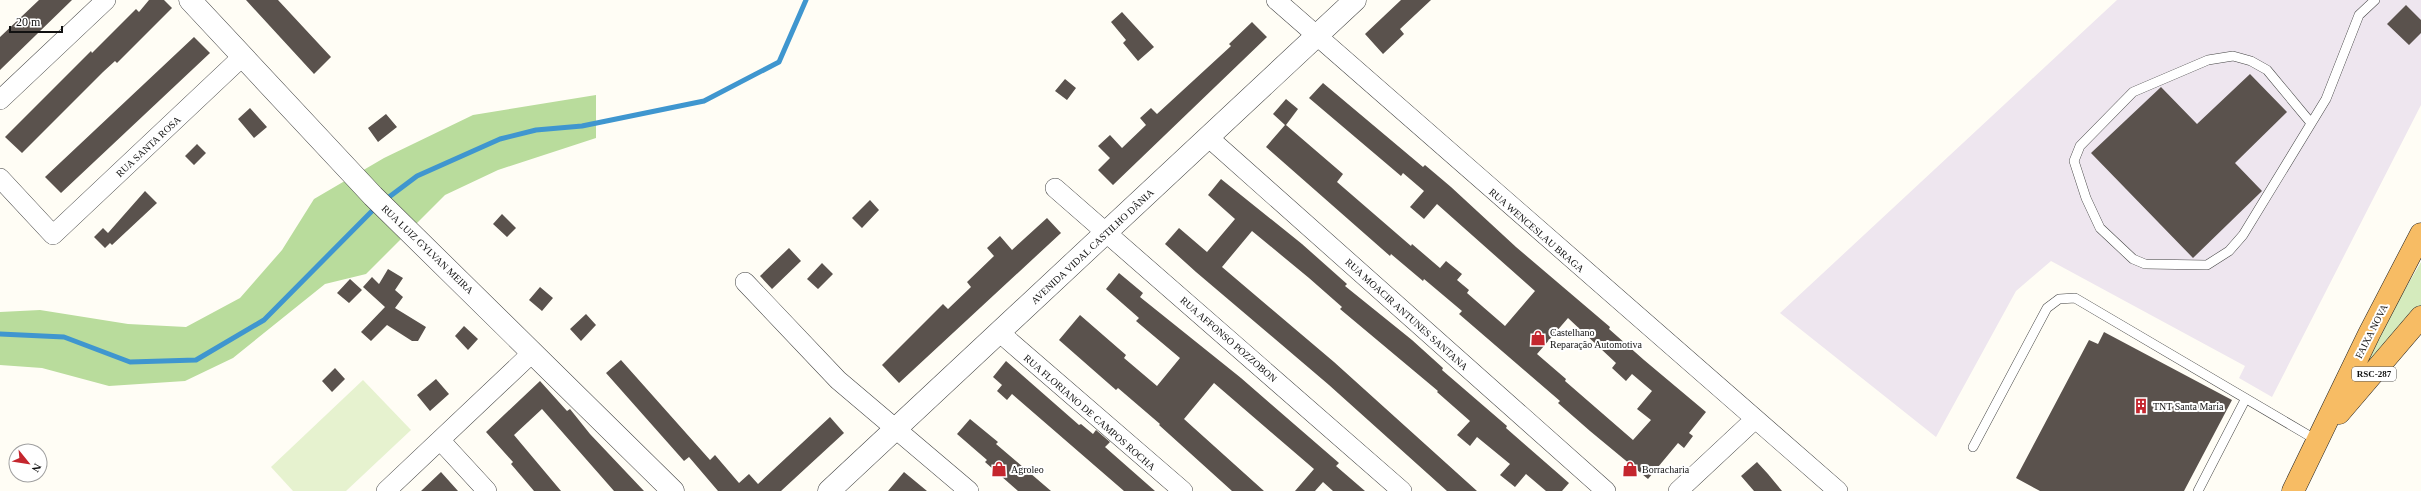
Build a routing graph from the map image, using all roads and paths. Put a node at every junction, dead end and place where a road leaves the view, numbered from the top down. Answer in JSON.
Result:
{"nodes":[{"id":1,"x":106,"y":0,"type":"edge"},
{"id":2,"x":190,"y":0,"type":"edge"},
{"id":3,"x":1276,"y":0,"type":"edge"},
{"id":4,"x":1355,"y":0,"type":"edge"},
{"id":5,"x":2375,"y":0,"type":"edge"},
{"id":6,"x":1316,"y":36,"type":"junction"},
{"id":7,"x":242,"y":56,"type":"junction"},
{"id":8,"x":0,"y":100,"type":"edge"},
{"id":9,"x":2311,"y":123,"type":"junction"},
{"id":10,"x":1208,"y":137,"type":"junction"},
{"id":11,"x":0,"y":178,"type":"edge"},
{"id":12,"x":1055,"y":188,"type":"dead end"},
{"id":13,"x":1106,"y":232,"type":"junction"},
{"id":14,"x":2421,"y":234,"type":"edge"},
{"id":15,"x":745,"y":282,"type":"dead end"},
{"id":16,"x":2421,"y":317,"type":"edge"},
{"id":17,"x":999,"y":332,"type":"junction"},
{"id":18,"x":533,"y":352,"type":"junction"},
{"id":19,"x":2245,"y":400,"type":"junction"},
{"id":20,"x":1754,"y":420,"type":"junction"},
{"id":21,"x":896,"y":429,"type":"junction"},
{"id":22,"x":2321,"y":435,"type":"junction"},
{"id":23,"x":440,"y":440,"type":"junction"},
{"id":24,"x":1973,"y":447,"type":"dead end"},
{"id":25,"x":386,"y":491,"type":"edge"},
{"id":26,"x":487,"y":491,"type":"edge"},
{"id":27,"x":673,"y":491,"type":"edge"},
{"id":28,"x":829,"y":491,"type":"edge"},
{"id":29,"x":969,"y":491,"type":"edge"},
{"id":30,"x":1183,"y":491,"type":"edge"},
{"id":31,"x":1402,"y":491,"type":"edge"},
{"id":32,"x":1606,"y":491,"type":"edge"},
{"id":33,"x":1678,"y":491,"type":"edge"},
{"id":34,"x":1838,"y":491,"type":"edge"},
{"id":35,"x":2198,"y":491,"type":"edge"},
{"id":36,"x":2293,"y":491,"type":"edge"}],
"edges":[{"from":1,"to":8,"type":"street"},
{"from":2,"to":7,"type":"street","name":"RUA LUIZ GYLVAN MEIRA"},
{"from":3,"to":6,"type":"street","name":"RUA WENCESLAU BRAGA"},
{"from":4,"to":6,"type":"street","name":"AVENIDA VIDAL CASTILHO DÂNIA"},
{"from":5,"to":9,"type":"lane"},
{"from":6,"to":10,"type":"street","name":"AVENIDA VIDAL CASTILHO DÂNIA"},
{"from":6,"to":20,"type":"street","name":"RUA WENCESLAU BRAGA"},
{"from":7,"to":11,"type":"street","name":"RUA SANTA ROSA"},
{"from":7,"to":18,"type":"street","name":"RUA LUIZ GYLVAN MEIRA"},
{"from":9,"to":9,"type":"lane"},
{"from":10,"to":13,"type":"street","name":"AVENIDA VIDAL CASTILHO DÂNIA"},
{"from":10,"to":32,"type":"street","name":"RUA MOACIR ANTUNES SANTANA"},
{"from":12,"to":13,"type":"street","name":"RUA AFFONSO POZZOBON"},
{"from":13,"to":17,"type":"street","name":"AVENIDA VIDAL CASTILHO DÂNIA"},
{"from":13,"to":31,"type":"street","name":"RUA AFFONSO POZZOBON"},
{"from":14,"to":22,"type":"highway","name":"FAIXA NOVA","number":"RSC-287"},
{"from":15,"to":21,"type":"street"},
{"from":16,"to":22,"type":"highway","name":"FAIXA NOVA","number":"RSC-287"},
{"from":17,"to":21,"type":"street","name":"AVENIDA VIDAL CASTILHO DÂNIA"},
{"from":17,"to":30,"type":"street","name":"RUA FLORIANO DE CAMPOS ROCHA"},
{"from":18,"to":23,"type":"street"},
{"from":18,"to":27,"type":"street","name":"RUA LUIZ GYLVAN MEIRA"},
{"from":19,"to":22,"type":"lane"},
{"from":19,"to":24,"type":"lane"},
{"from":19,"to":35,"type":"lane"},
{"from":20,"to":33,"type":"street"},
{"from":20,"to":34,"type":"street","name":"RUA WENCESLAU BRAGA"},
{"from":21,"to":28,"type":"street","name":"AVENIDA VIDAL CASTILHO DÂNIA"},
{"from":21,"to":29,"type":"street"},
{"from":22,"to":36,"type":"highway","name":"FAIXA NOVA","number":"RSC-287"},
{"from":23,"to":25,"type":"street"},
{"from":23,"to":26,"type":"street"}]}
